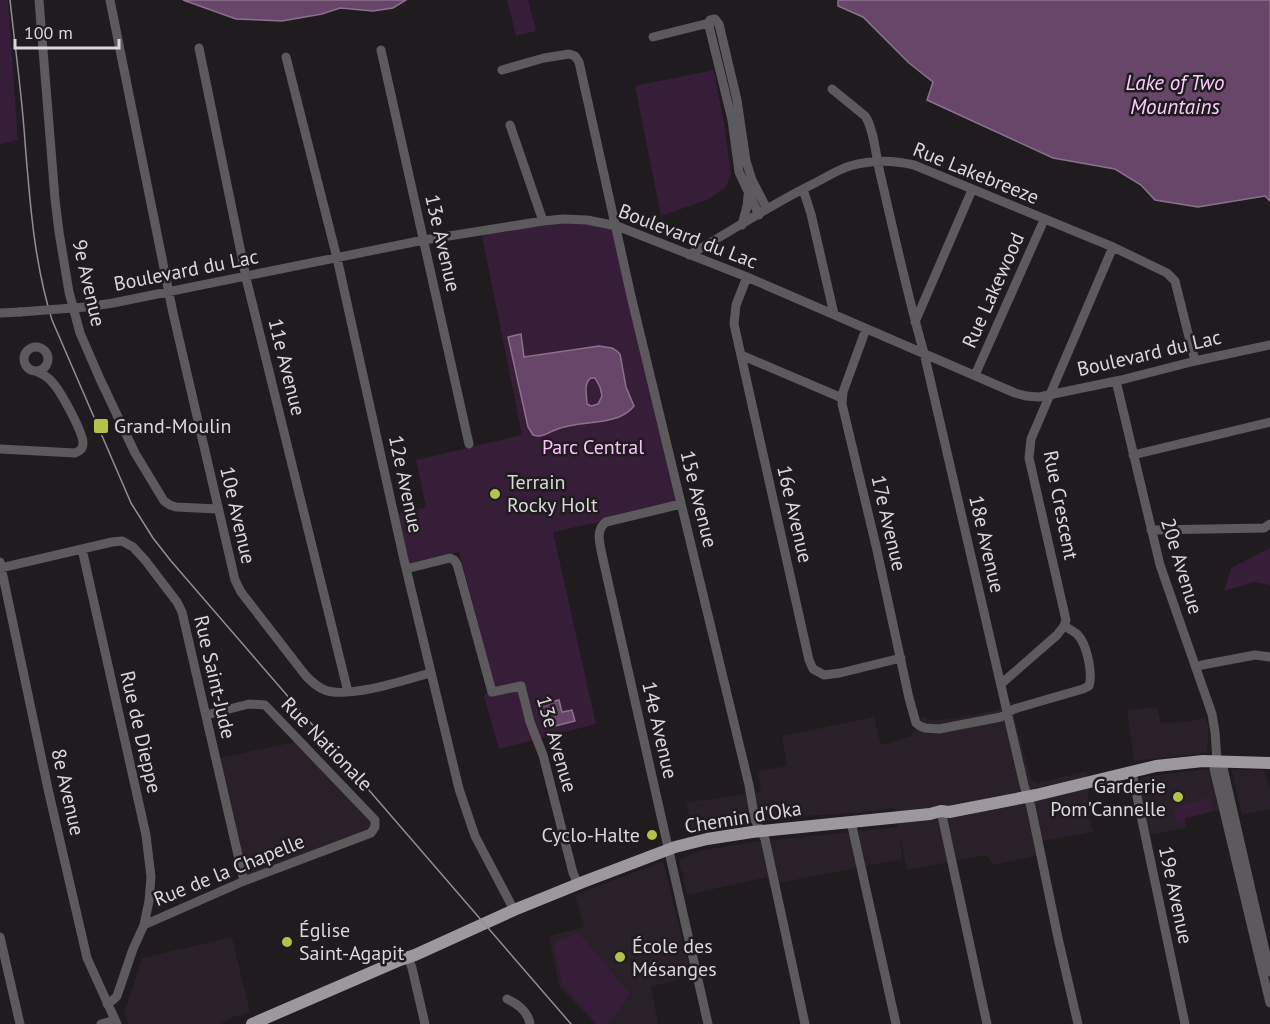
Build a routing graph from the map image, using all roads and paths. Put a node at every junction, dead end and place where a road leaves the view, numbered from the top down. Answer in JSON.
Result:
{"nodes":[{"id":1,"x":39,"y":0,"type":"edge"},
{"id":2,"x":110,"y":0,"type":"edge"},
{"id":3,"x":709,"y":23,"type":"junction"},
{"id":4,"x":653,"y":37,"type":"dead end"},
{"id":5,"x":199,"y":48,"type":"dead end"},
{"id":6,"x":381,"y":50,"type":"dead end"},
{"id":7,"x":286,"y":57,"type":"dead end"},
{"id":8,"x":502,"y":70,"type":"dead end"},
{"id":9,"x":832,"y":89,"type":"dead end"},
{"id":10,"x":510,"y":125,"type":"dead end"},
{"id":11,"x":877,"y":161,"type":"junction"},
{"id":12,"x":803,"y":189,"type":"junction"},
{"id":13,"x":972,"y":190,"type":"junction"},
{"id":14,"x":748,"y":193,"type":"junction"},
{"id":15,"x":763,"y":212,"type":"junction"},
{"id":16,"x":1044,"y":220,"type":"junction"},
{"id":17,"x":543,"y":221,"type":"junction"},
{"id":18,"x":742,"y":225,"type":"junction"},
{"id":19,"x":615,"y":226,"type":"junction"},
{"id":20,"x":424,"y":240,"type":"junction"},
{"id":21,"x":1113,"y":248,"type":"junction"},
{"id":22,"x":689,"y":255,"type":"junction"},
{"id":23,"x":337,"y":258,"type":"junction"},
{"id":24,"x":246,"y":276,"type":"junction"},
{"id":25,"x":747,"y":277,"type":"junction"},
{"id":26,"x":168,"y":291,"type":"junction"},
{"id":27,"x":0,"y":313,"type":"edge"},
{"id":28,"x":834,"y":314,"type":"junction"},
{"id":29,"x":915,"y":322,"type":"junction"},
{"id":30,"x":866,"y":329,"type":"junction"},
{"id":31,"x":1270,"y":345,"type":"edge"},
{"id":32,"x":924,"y":353,"type":"junction"},
{"id":33,"x":741,"y":355,"type":"junction"},
{"id":34,"x":48,"y":358,"type":"junction"},
{"id":35,"x":1195,"y":361,"type":"junction"},
{"id":36,"x":36,"y":371,"type":"junction"},
{"id":37,"x":975,"y":375,"type":"junction"},
{"id":38,"x":1116,"y":381,"type":"junction"},
{"id":39,"x":55,"y":384,"type":"junction"},
{"id":40,"x":1051,"y":394,"type":"junction"},
{"id":41,"x":842,"y":398,"type":"junction"},
{"id":42,"x":1270,"y":422,"type":"edge"},
{"id":43,"x":469,"y":444,"type":"dead end"},
{"id":44,"x":0,"y":449,"type":"edge"},
{"id":45,"x":1133,"y":455,"type":"junction"},
{"id":46,"x":681,"y":504,"type":"junction"},
{"id":47,"x":218,"y":509,"type":"junction"},
{"id":48,"x":1270,"y":524,"type":"edge"},
{"id":49,"x":1151,"y":530,"type":"junction"},
{"id":50,"x":82,"y":549,"type":"junction"},
{"id":51,"x":0,"y":566,"type":"edge"},
{"id":52,"x":406,"y":569,"type":"junction"},
{"id":53,"x":1064,"y":626,"type":"junction"},
{"id":54,"x":1270,"y":657,"type":"edge"},
{"id":55,"x":901,"y":658,"type":"junction"},
{"id":56,"x":1196,"y":667,"type":"junction"},
{"id":57,"x":430,"y":673,"type":"junction"},
{"id":58,"x":1001,"y":684,"type":"junction"},
{"id":59,"x":348,"y":692,"type":"junction"},
{"id":60,"x":1008,"y":713,"type":"junction"},
{"id":61,"x":206,"y":715,"type":"junction"},
{"id":62,"x":1217,"y":760,"type":"junction"},
{"id":63,"x":1270,"y":763,"type":"edge"},
{"id":64,"x":1132,"y":773,"type":"junction"},
{"id":65,"x":1028,"y":796,"type":"junction"},
{"id":66,"x":941,"y":811,"type":"junction"},
{"id":67,"x":851,"y":822,"type":"junction"},
{"id":68,"x":375,"y":826,"type":"joint"},
{"id":69,"x":761,"y":831,"type":"junction"},
{"id":70,"x":668,"y":849,"type":"junction"},
{"id":71,"x":244,"y":881,"type":"junction"},
{"id":72,"x":578,"y":884,"type":"junction"},
{"id":73,"x":514,"y":910,"type":"junction"},
{"id":74,"x":144,"y":925,"type":"junction"},
{"id":75,"x":0,"y":937,"type":"edge"},
{"id":76,"x":408,"y":957,"type":"junction"},
{"id":77,"x":3,"y":963,"type":"edge"},
{"id":78,"x":1270,"y":972,"type":"edge"},
{"id":79,"x":507,"y":999,"type":"dead end"},
{"id":80,"x":1270,"y":1003,"type":"edge"},
{"id":81,"x":107,"y":1004,"type":"junction"},
{"id":82,"x":116,"y":1022,"type":"edge"},
{"id":83,"x":256,"y":1023,"type":"edge"},
{"id":84,"x":20,"y":1024,"type":"edge"},
{"id":85,"x":101,"y":1024,"type":"edge"},
{"id":86,"x":425,"y":1024,"type":"edge"},
{"id":87,"x":530,"y":1024,"type":"edge"},
{"id":88,"x":708,"y":1024,"type":"edge"},
{"id":89,"x":805,"y":1024,"type":"edge"},
{"id":90,"x":896,"y":1024,"type":"edge"},
{"id":91,"x":987,"y":1024,"type":"edge"},
{"id":92,"x":1078,"y":1024,"type":"edge"},
{"id":93,"x":1185,"y":1024,"type":"edge"}],
"edges":[{"from":1,"to":47,"type":"street","name":"9e Avenue"},
{"from":2,"to":26,"type":"street","name":"10e Avenue"},
{"from":3,"to":4,"type":"street"},
{"from":3,"to":14,"type":"street"},
{"from":3,"to":15,"type":"street"},
{"from":5,"to":24,"type":"street","name":"11e Avenue"},
{"from":6,"to":20,"type":"street","name":"13e Avenue"},
{"from":7,"to":23,"type":"street","name":"12e Avenue"},
{"from":8,"to":19,"type":"street","name":"15e Avenue"},
{"from":9,"to":11,"type":"street","name":"18e Avenue"},
{"from":10,"to":17,"type":"street"},
{"from":11,"to":12,"type":"street","name":"Rue Lakebreeze"},
{"from":11,"to":13,"type":"street","name":"Rue Lakebreeze"},
{"from":11,"to":29,"type":"street","name":"18e Avenue"},
{"from":12,"to":15,"type":"street","name":"Rue Lakebreeze"},
{"from":12,"to":28,"type":"street"},
{"from":13,"to":16,"type":"street","name":"Rue Lakebreeze"},
{"from":13,"to":29,"type":"street"},
{"from":14,"to":15,"type":"street"},
{"from":14,"to":18,"type":"street"},
{"from":15,"to":18,"type":"street","name":"Rue Lakebreeze"},
{"from":16,"to":21,"type":"street","name":"Rue Lakebreeze"},
{"from":16,"to":37,"type":"street","name":"Rue Lakewood"},
{"from":17,"to":19,"type":"street","name":"Boulevard du Lac"},
{"from":17,"to":20,"type":"street","name":"Boulevard du Lac"},
{"from":18,"to":22,"type":"street","name":"Rue Lakebreeze"},
{"from":19,"to":22,"type":"street","name":"Boulevard du Lac"},
{"from":19,"to":46,"type":"street","name":"15e Avenue"},
{"from":20,"to":23,"type":"street","name":"Boulevard du Lac"},
{"from":20,"to":43,"type":"street","name":"13e Avenue"},
{"from":21,"to":35,"type":"street","name":"Rue Lakebreeze"},
{"from":21,"to":40,"type":"street","name":"Rue Crescent"},
{"from":22,"to":25,"type":"street","name":"Boulevard du Lac"},
{"from":23,"to":24,"type":"street","name":"Boulevard du Lac"},
{"from":23,"to":52,"type":"street","name":"12e Avenue"},
{"from":24,"to":26,"type":"street","name":"Boulevard du Lac"},
{"from":24,"to":59,"type":"street","name":"11e Avenue"},
{"from":25,"to":28,"type":"street","name":"Boulevard du Lac"},
{"from":25,"to":33,"type":"street","name":"16e Avenue"},
{"from":26,"to":27,"type":"street","name":"Boulevard du Lac","bridge":true},
{"from":26,"to":47,"type":"street","name":"10e Avenue"},
{"from":28,"to":30,"type":"street","name":"Boulevard du Lac"},
{"from":29,"to":32,"type":"street","name":"18e Avenue"},
{"from":30,"to":32,"type":"street","name":"Boulevard du Lac"},
{"from":30,"to":41,"type":"street"},
{"from":31,"to":35,"type":"street","name":"Boulevard du Lac"},
{"from":32,"to":37,"type":"street","name":"Boulevard du Lac"},
{"from":32,"to":58,"type":"street","name":"18e Avenue"},
{"from":33,"to":41,"type":"street"},
{"from":33,"to":55,"type":"street","name":"16e Avenue"},
{"from":34,"to":36,"type":"street"},
{"from":34,"to":36,"type":"street"},
{"from":34,"to":39,"type":"street"},
{"from":35,"to":38,"type":"street","name":"Boulevard du Lac"},
{"from":36,"to":39,"type":"street"},
{"from":37,"to":40,"type":"street","name":"Boulevard du Lac"},
{"from":38,"to":40,"type":"street","name":"Boulevard du Lac"},
{"from":38,"to":45,"type":"street","name":"20e Avenue"},
{"from":39,"to":44,"type":"street"},
{"from":40,"to":53,"type":"street","name":"Rue Crescent"},
{"from":41,"to":55,"type":"street","name":"17e Avenue"},
{"from":42,"to":45,"type":"street"},
{"from":45,"to":49,"type":"street","name":"20e Avenue"},
{"from":46,"to":69,"type":"street","name":"15e Avenue"},
{"from":46,"to":70,"type":"street","name":"14e Avenue"},
{"from":47,"to":59,"type":"street","name":"10e Avenue"},
{"from":48,"to":49,"type":"street"},
{"from":49,"to":56,"type":"street","name":"20e Avenue"},
{"from":50,"to":51,"type":"street","name":"Rue Saint-Jude"},
{"from":50,"to":61,"type":"street","name":"Rue Saint-Jude"},
{"from":50,"to":74,"type":"street","name":"Rue de Dieppe"},
{"from":51,"to":81,"type":"street","name":"8e Avenue"},
{"from":52,"to":57,"type":"street","name":"12e Avenue"},
{"from":52,"to":72,"type":"street","name":"13e Avenue"},
{"from":53,"to":58,"type":"street"},
{"from":53,"to":60,"type":"street"},
{"from":54,"to":56,"type":"street"},
{"from":55,"to":60,"type":"street","name":"17e Avenue"},
{"from":56,"to":62,"type":"street","name":"20e Avenue"},
{"from":57,"to":59,"type":"street","name":"10e Avenue"},
{"from":57,"to":73,"type":"street","name":"12e Avenue"},
{"from":58,"to":60,"type":"street","name":"18e Avenue"},
{"from":60,"to":65,"type":"street","name":"18e Avenue"},
{"from":61,"to":68,"type":"street","name":"Rue Nationale"},
{"from":61,"to":71,"type":"street","name":"Rue Saint-Jude"},
{"from":62,"to":63,"type":"main road","name":"Chemin d'Oka"},
{"from":62,"to":64,"type":"main road","name":"Chemin d'Oka"},
{"from":62,"to":78,"type":"street","name":"20e Avenue"},
{"from":62,"to":80,"type":"street","name":"20e Avenue"},
{"from":64,"to":65,"type":"main road","name":"Chemin d'Oka"},
{"from":64,"to":93,"type":"street","name":"19e Avenue"},
{"from":65,"to":66,"type":"main road","name":"Chemin d'Oka"},
{"from":65,"to":92,"type":"street","name":"18e Avenue"},
{"from":66,"to":67,"type":"main road","name":"Chemin d'Oka"},
{"from":66,"to":91,"type":"street"},
{"from":67,"to":69,"type":"main road","name":"Chemin d'Oka"},
{"from":67,"to":90,"type":"street"},
{"from":68,"to":71,"type":"street","name":"Rue de la Chapelle"},
{"from":69,"to":70,"type":"main road","name":"Chemin d'Oka"},
{"from":69,"to":89,"type":"street","name":"15e Avenue"},
{"from":70,"to":72,"type":"main road","name":"Chemin d'Oka"},
{"from":70,"to":88,"type":"street","name":"14e Avenue"},
{"from":71,"to":74,"type":"street","name":"Rue de la Chapelle"},
{"from":72,"to":73,"type":"main road","name":"Chemin d'Oka"},
{"from":73,"to":76,"type":"main road","name":"Chemin d'Oka"},
{"from":74,"to":81,"type":"street","name":"Rue de la Chapelle"},
{"from":75,"to":77,"type":"street"},
{"from":76,"to":83,"type":"main road","name":"Chemin d'Oka"},
{"from":76,"to":86,"type":"street"},
{"from":77,"to":84,"type":"street"},
{"from":79,"to":87,"type":"street"},
{"from":81,"to":82,"type":"street","name":"8e Avenue"},
{"from":82,"to":85,"type":"street"}]}
